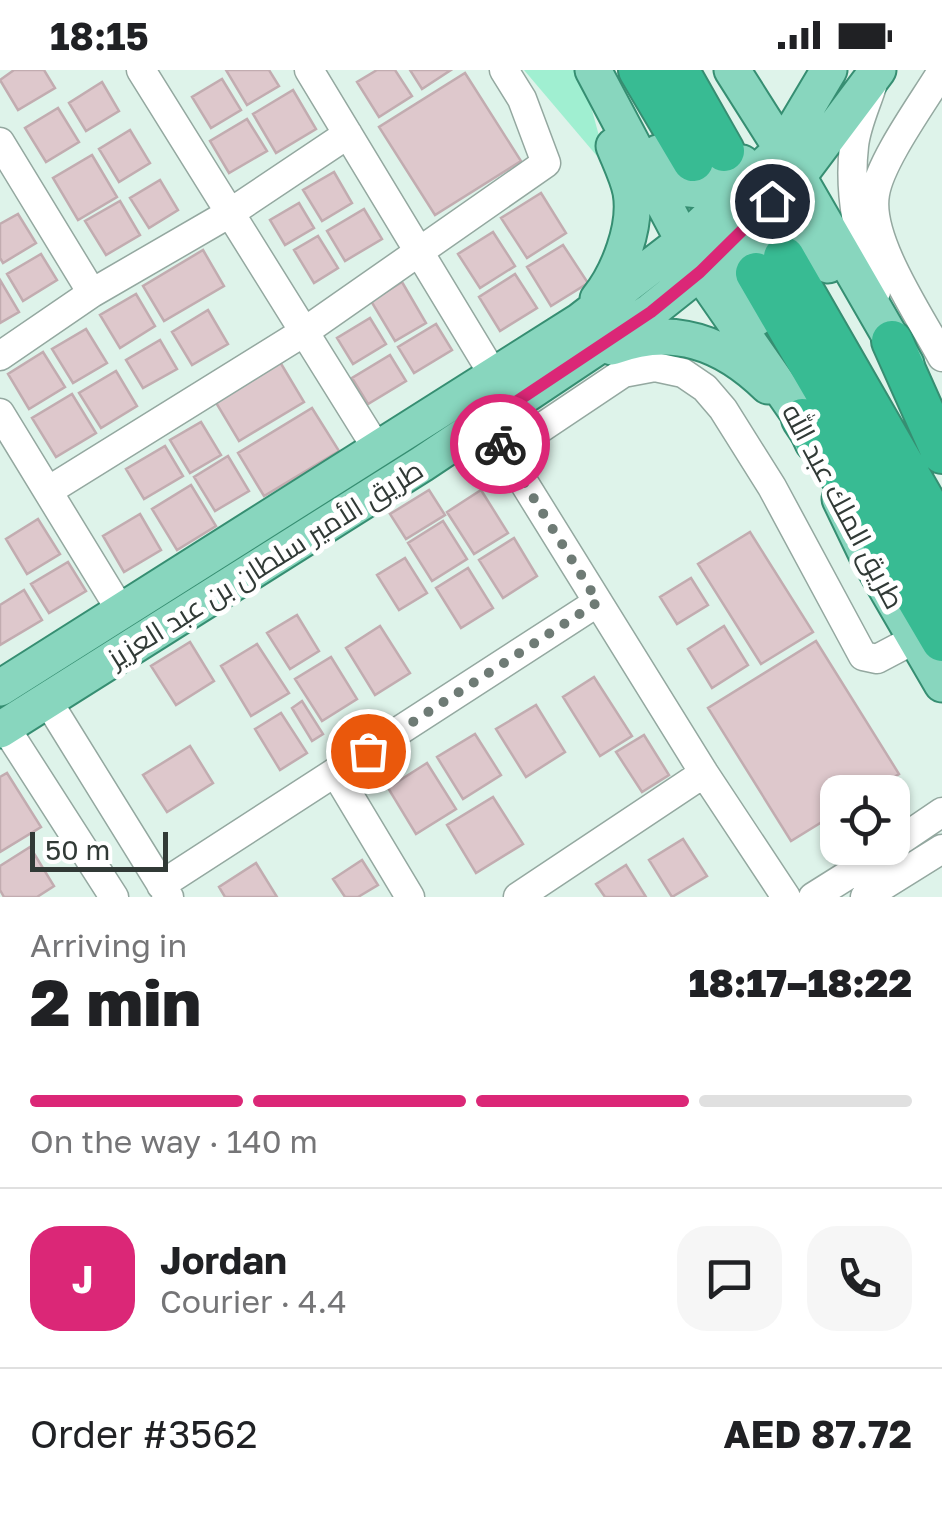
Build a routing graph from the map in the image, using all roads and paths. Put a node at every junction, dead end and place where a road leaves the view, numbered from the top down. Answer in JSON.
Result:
{"nodes":[{"id":1,"x":141,"y":70,"type":"edge"},
{"id":2,"x":309,"y":70,"type":"edge"},
{"id":3,"x":504,"y":70,"type":"edge"},
{"id":4,"x":594,"y":70,"type":"edge"},
{"id":5,"x":639,"y":70,"type":"edge"},
{"id":6,"x":678,"y":70,"type":"edge"},
{"id":7,"x":715,"y":70,"type":"edge"},
{"id":8,"x":732,"y":70,"type":"edge"},
{"id":9,"x":829,"y":70,"type":"edge"},
{"id":10,"x":877,"y":71,"type":"edge"},
{"id":11,"x":942,"y":71,"type":"edge"},
{"id":12,"x":348,"y":134,"type":"junction"},
{"id":13,"x":0,"y":142,"type":"edge"},
{"id":14,"x":790,"y":163,"type":"junction"},
{"id":15,"x":230,"y":213,"type":"junction"},
{"id":16,"x":684,"y":240,"type":"junction"},
{"id":17,"x":420,"y":253,"type":"junction"},
{"id":18,"x":700,"y":272,"type":"junction"},
{"id":19,"x":92,"y":293,"type":"junction"},
{"id":20,"x":580,"y":321,"type":"junction"},
{"id":21,"x":304,"y":332,"type":"junction"},
{"id":22,"x":892,"y":341,"type":"junction"},
{"id":23,"x":0,"y":356,"type":"edge"},
{"id":24,"x":942,"y":356,"type":"edge"},
{"id":25,"x":578,"y":360,"type":"junction"},
{"id":26,"x":493,"y":374,"type":"junction"},
{"id":27,"x":0,"y":413,"type":"edge"},
{"id":28,"x":802,"y":419,"type":"junction"},
{"id":29,"x":486,"y":422,"type":"junction"},
{"id":30,"x":942,"y":425,"type":"edge"},
{"id":31,"x":376,"y":447,"type":"junction"},
{"id":32,"x":505,"y":452,"type":"junction"},
{"id":33,"x":942,"y":452,"type":"edge"},
{"id":34,"x":48,"y":491,"type":"junction"},
{"id":35,"x":942,"y":532,"type":"edge"},
{"id":36,"x":942,"y":592,"type":"edge"},
{"id":37,"x":598,"y":602,"type":"junction"},
{"id":38,"x":121,"y":611,"type":"junction"},
{"id":39,"x":928,"y":640,"type":"edge"},
{"id":40,"x":942,"y":684,"type":"edge"},
{"id":41,"x":0,"y":688,"type":"edge"},
{"id":42,"x":47,"y":700,"type":"junction"},
{"id":43,"x":3,"y":728,"type":"edge"},
{"id":44,"x":335,"y":772,"type":"junction"},
{"id":45,"x":704,"y":772,"type":"junction"},
{"id":46,"x":939,"y":833,"type":"edge"},
{"id":47,"x":910,"y":842,"type":"edge"},
{"id":48,"x":864,"y":865,"type":"edge"},
{"id":49,"x":165,"y":891,"type":"edge"},
{"id":50,"x":114,"y":897,"type":"edge"},
{"id":51,"x":410,"y":897,"type":"edge"},
{"id":52,"x":518,"y":897,"type":"edge"},
{"id":53,"x":786,"y":897,"type":"edge"},
{"id":54,"x":813,"y":897,"type":"edge"},
{"id":55,"x":865,"y":897,"type":"edge"}],
"edges":[{"from":1,"to":15,"type":"street"},
{"from":2,"to":12,"type":"street"},
{"from":3,"to":17,"type":"street"},
{"from":4,"to":7,"type":"main road"},
{"from":4,"to":16,"type":"main road","name":"طريق الملك عبد الله"},
{"from":4,"to":20,"type":"main road"},
{"from":5,"to":6,"type":"highway"},
{"from":8,"to":14,"type":"main road"},
{"from":9,"to":14,"type":"main road","name":"طريق الأمير سلطان بن عبد العزيز"},
{"from":10,"to":14,"type":"main road","name":"طريق الأمير سلطان بن عبد العزيز"},
{"from":10,"to":22,"type":"street"},
{"from":11,"to":24,"type":"street"},
{"from":12,"to":15,"type":"street"},
{"from":12,"to":17,"type":"street"},
{"from":13,"to":19,"type":"street"},
{"from":14,"to":16,"type":"main road","name":"طريق الأمير سلطان بن عبد العزيز"},
{"from":14,"to":18,"type":"main road","name":"طريق الأمير سلطان بن عبد العزيز"},
{"from":14,"to":22,"type":"main road"},
{"from":15,"to":19,"type":"street"},
{"from":15,"to":21,"type":"street"},
{"from":16,"to":18,"type":"main road","name":"طريق الملك عبد الله"},
{"from":16,"to":20,"type":"main road","name":"طريق الأمير سلطان بن عبد العزيز"},
{"from":17,"to":21,"type":"street"},
{"from":17,"to":26,"type":"street"},
{"from":18,"to":25,"type":"main road","name":"طريق الأمير سلطان بن عبد العزيز"},
{"from":18,"to":28,"type":"main road","name":"طريق الملك عبد الله"},
{"from":19,"to":23,"type":"street"},
{"from":20,"to":26,"type":"main road","name":"طريق الأمير سلطان بن عبد العزيز"},
{"from":21,"to":31,"type":"street"},
{"from":21,"to":34,"type":"street"},
{"from":22,"to":28,"type":"main road"},
{"from":22,"to":30,"type":"main road"},
{"from":22,"to":33,"type":"highway"},
{"from":25,"to":28,"type":"main road"},
{"from":25,"to":29,"type":"main road","name":"طريق الأمير سلطان بن عبد العزيز"},
{"from":26,"to":31,"type":"main road","name":"طريق الأمير سلطان بن عبد العزيز"},
{"from":27,"to":34,"type":"street"},
{"from":28,"to":39,"type":"highway"},
{"from":29,"to":32,"type":"street"},
{"from":29,"to":42,"type":"main road","name":"طريق الأمير سلطان بن عبد العزيز"},
{"from":31,"to":38,"type":"main road","name":"طريق الأمير سلطان بن عبد العزيز"},
{"from":32,"to":37,"type":"street"},
{"from":32,"to":39,"type":"street"},
{"from":34,"to":38,"type":"street"},
{"from":35,"to":36,"type":"highway","name":"طريق الملك عبد الله"},
{"from":37,"to":44,"type":"street"},
{"from":37,"to":45,"type":"street"},
{"from":38,"to":41,"type":"main road","name":"طريق الأمير سلطان بن عبد العزيز"},
{"from":39,"to":40,"type":"main road","name":"طريق الملك عبد الله"},
{"from":42,"to":43,"type":"main road","name":"طريق الأمير سلطان بن عبد العزيز"},
{"from":42,"to":49,"type":"street"},
{"from":43,"to":50,"type":"street"},
{"from":44,"to":49,"type":"street"},
{"from":44,"to":51,"type":"street"},
{"from":45,"to":52,"type":"street"},
{"from":45,"to":53,"type":"street"},
{"from":46,"to":47,"type":"street"},
{"from":46,"to":55,"type":"street"},
{"from":48,"to":54,"type":"street"}]}
